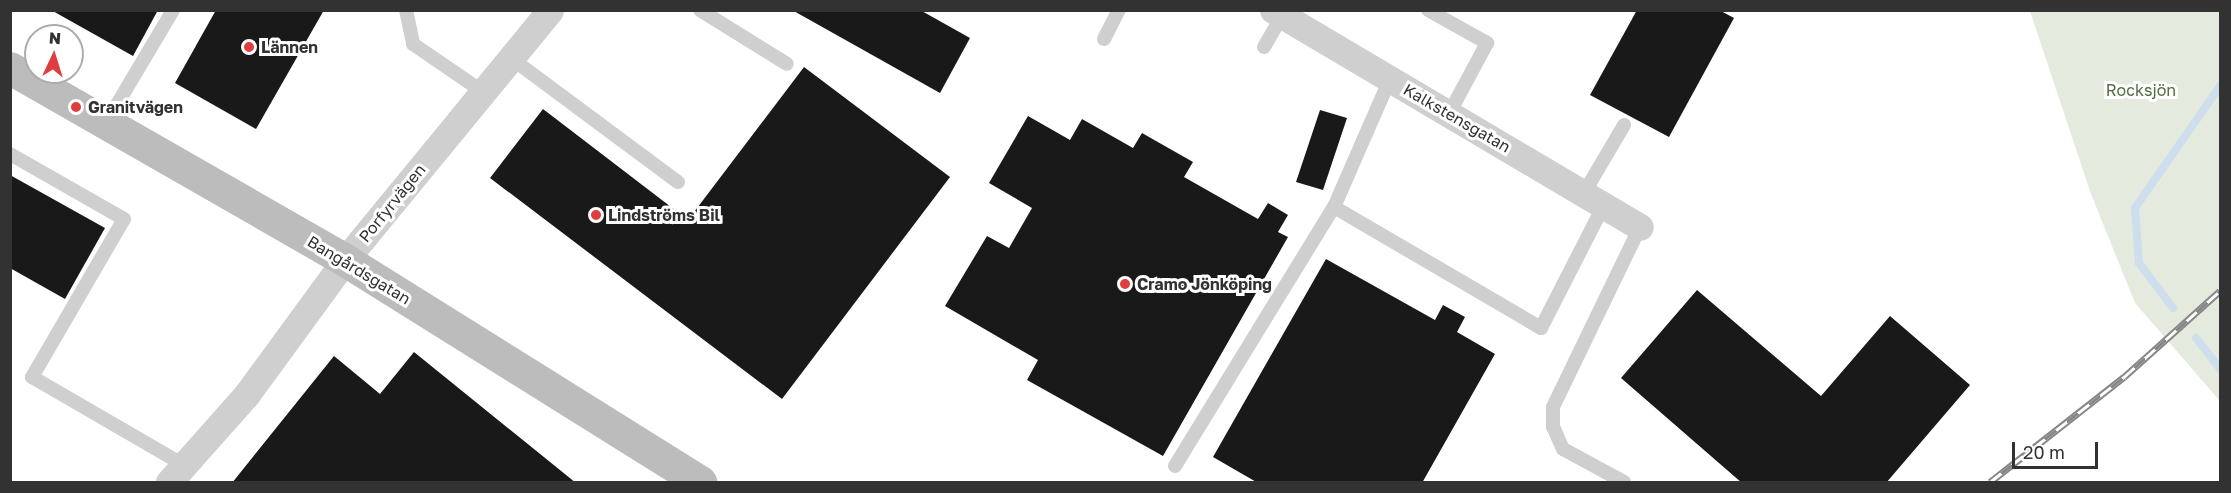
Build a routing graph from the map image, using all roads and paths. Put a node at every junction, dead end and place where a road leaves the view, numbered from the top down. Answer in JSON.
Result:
{"nodes":[{"id":1,"x":173,"y":10,"type":"edge"},
{"id":2,"x":406,"y":10,"type":"edge"},
{"id":3,"x":550,"y":10,"type":"edge"},
{"id":4,"x":700,"y":10,"type":"edge"},
{"id":5,"x":1119,"y":10,"type":"edge"},
{"id":6,"x":1428,"y":10,"type":"edge"},
{"id":7,"x":1277,"y":13,"type":"edge"},
{"id":8,"x":1104,"y":39,"type":"dead end"},
{"id":9,"x":1264,"y":47,"type":"dead end"},
{"id":10,"x":511,"y":58,"type":"junction"},
{"id":11,"x":787,"y":64,"type":"dead end"},
{"id":12,"x":10,"y":68,"type":"edge"},
{"id":13,"x":1390,"y":79,"type":"junction"},
{"id":14,"x":483,"y":92,"type":"junction"},
{"id":15,"x":1449,"y":114,"type":"junction"},
{"id":16,"x":106,"y":123,"type":"junction"},
{"id":17,"x":1624,"y":125,"type":"dead end"},
{"id":18,"x":10,"y":154,"type":"edge"},
{"id":19,"x":678,"y":182,"type":"dead end"},
{"id":20,"x":1594,"y":199,"type":"junction"},
{"id":21,"x":1334,"y":207,"type":"junction"},
{"id":22,"x":1640,"y":227,"type":"joint"},
{"id":23,"x":345,"y":260,"type":"junction"},
{"id":24,"x":1175,"y":466,"type":"dead end"},
{"id":25,"x":177,"y":474,"type":"edge"},
{"id":26,"x":700,"y":483,"type":"edge"},
{"id":27,"x":1624,"y":483,"type":"edge"}],
"edges":[{"from":1,"to":16,"type":"lane"},
{"from":2,"to":14,"type":"lane"},
{"from":3,"to":10,"type":"street","name":"Porfyrvägen"},
{"from":4,"to":11,"type":"lane"},
{"from":5,"to":8,"type":"lane"},
{"from":6,"to":15,"type":"lane"},
{"from":7,"to":9,"type":"lane"},
{"from":7,"to":13,"type":"street","name":"Kalkstensgatan"},
{"from":10,"to":14,"type":"street","name":"Porfyrvägen"},
{"from":10,"to":19,"type":"lane"},
{"from":12,"to":16,"type":"main road","name":"Bangårdsgatan"},
{"from":13,"to":15,"type":"street","name":"Kalkstensgatan"},
{"from":13,"to":21,"type":"lane"},
{"from":14,"to":23,"type":"street","name":"Porfyrvägen"},
{"from":15,"to":20,"type":"street","name":"Kalkstensgatan"},
{"from":16,"to":23,"type":"main road","name":"Bangårdsgatan"},
{"from":17,"to":20,"type":"lane"},
{"from":18,"to":25,"type":"lane"},
{"from":20,"to":21,"type":"lane"},
{"from":20,"to":22,"type":"street","name":"Kalkstensgatan"},
{"from":21,"to":24,"type":"lane"},
{"from":22,"to":27,"type":"lane"},
{"from":23,"to":25,"type":"street","name":"Porfyrvägen"},
{"from":23,"to":26,"type":"main road","name":"Bangårdsgatan"}]}
